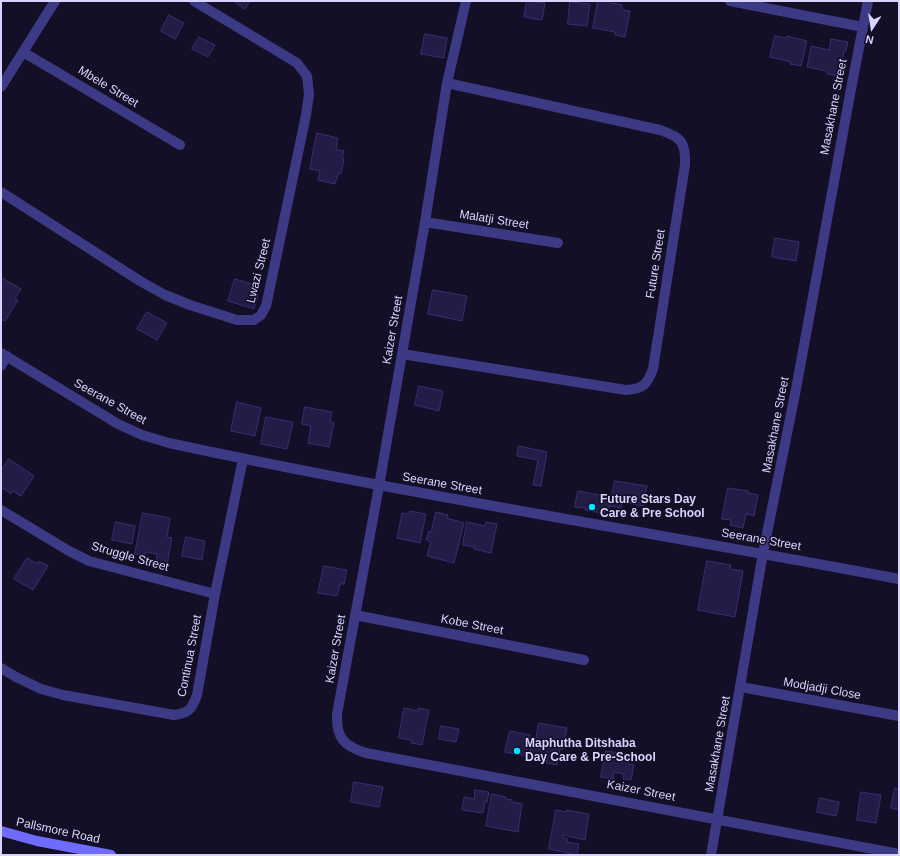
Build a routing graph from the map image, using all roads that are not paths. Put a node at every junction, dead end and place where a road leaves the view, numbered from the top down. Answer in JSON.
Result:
{"nodes":[{"id":1,"x":55,"y":1,"type":"edge"},
{"id":2,"x":194,"y":1,"type":"edge"},
{"id":3,"x":466,"y":1,"type":"edge"},
{"id":4,"x":730,"y":1,"type":"edge"},
{"id":5,"x":868,"y":1,"type":"edge"},
{"id":6,"x":863,"y":27,"type":"junction"},
{"id":7,"x":23,"y":52,"type":"junction"},
{"id":8,"x":447,"y":84,"type":"junction"},
{"id":9,"x":1,"y":87,"type":"edge"},
{"id":10,"x":180,"y":145,"type":"dead end"},
{"id":11,"x":1,"y":192,"type":"edge"},
{"id":12,"x":426,"y":222,"type":"junction"},
{"id":13,"x":558,"y":243,"type":"dead end"},
{"id":14,"x":402,"y":354,"type":"junction"},
{"id":15,"x":4,"y":355,"type":"edge"},
{"id":16,"x":1,"y":366,"type":"edge"},
{"id":17,"x":243,"y":459,"type":"junction"},
{"id":18,"x":379,"y":486,"type":"junction"},
{"id":19,"x":1,"y":510,"type":"edge"},
{"id":20,"x":763,"y":553,"type":"junction"},
{"id":21,"x":899,"y":579,"type":"edge"},
{"id":22,"x":215,"y":594,"type":"junction"},
{"id":23,"x":355,"y":615,"type":"junction"},
{"id":24,"x":584,"y":660,"type":"dead end"},
{"id":25,"x":1,"y":668,"type":"edge"},
{"id":26,"x":741,"y":687,"type":"junction"},
{"id":27,"x":899,"y":716,"type":"edge"},
{"id":28,"x":718,"y":819,"type":"junction"},
{"id":29,"x":1,"y":832,"type":"edge"},
{"id":30,"x":899,"y":854,"type":"edge"},
{"id":31,"x":111,"y":855,"type":"edge"},
{"id":32,"x":711,"y":855,"type":"edge"}],
"edges":[{"from":1,"to":7,"type":"street"},
{"from":2,"to":11,"type":"street","name":"Lwazi Street"},
{"from":3,"to":8,"type":"street","name":"Kaizer Street"},
{"from":4,"to":6,"type":"street"},
{"from":5,"to":6,"type":"street","name":"Masakhane Street"},
{"from":6,"to":20,"type":"street","name":"Masakhane Street"},
{"from":7,"to":9,"type":"street"},
{"from":7,"to":10,"type":"street","name":"Mbele Street"},
{"from":8,"to":12,"type":"street","name":"Kaizer Street"},
{"from":8,"to":14,"type":"street","name":"Future Street"},
{"from":12,"to":13,"type":"street","name":"Malatji Street"},
{"from":12,"to":14,"type":"street","name":"Kaizer Street"},
{"from":14,"to":18,"type":"street","name":"Kaizer Street"},
{"from":15,"to":16,"type":"street"},
{"from":15,"to":17,"type":"street","name":"Seerane Street"},
{"from":17,"to":18,"type":"street","name":"Seerane Street"},
{"from":17,"to":22,"type":"street","name":"Continua Street"},
{"from":18,"to":20,"type":"street","name":"Seerane Street"},
{"from":18,"to":23,"type":"street","name":"Kaizer Street"},
{"from":19,"to":22,"type":"street","name":"Struggle Street"},
{"from":20,"to":21,"type":"street","name":"Seerane Street"},
{"from":20,"to":26,"type":"street","name":"Masakhane Street"},
{"from":22,"to":25,"type":"street","name":"Continua Street"},
{"from":23,"to":24,"type":"street","name":"Kobe Street"},
{"from":23,"to":28,"type":"street","name":"Kaizer Street"},
{"from":26,"to":27,"type":"street","name":"Modjadji Close"},
{"from":26,"to":28,"type":"street","name":"Masakhane Street"},
{"from":28,"to":30,"type":"street","name":"Kaizer Street"},
{"from":28,"to":32,"type":"street","name":"Masakhane Street"},
{"from":29,"to":31,"type":"street","name":"Pallsmore Road"}]}
